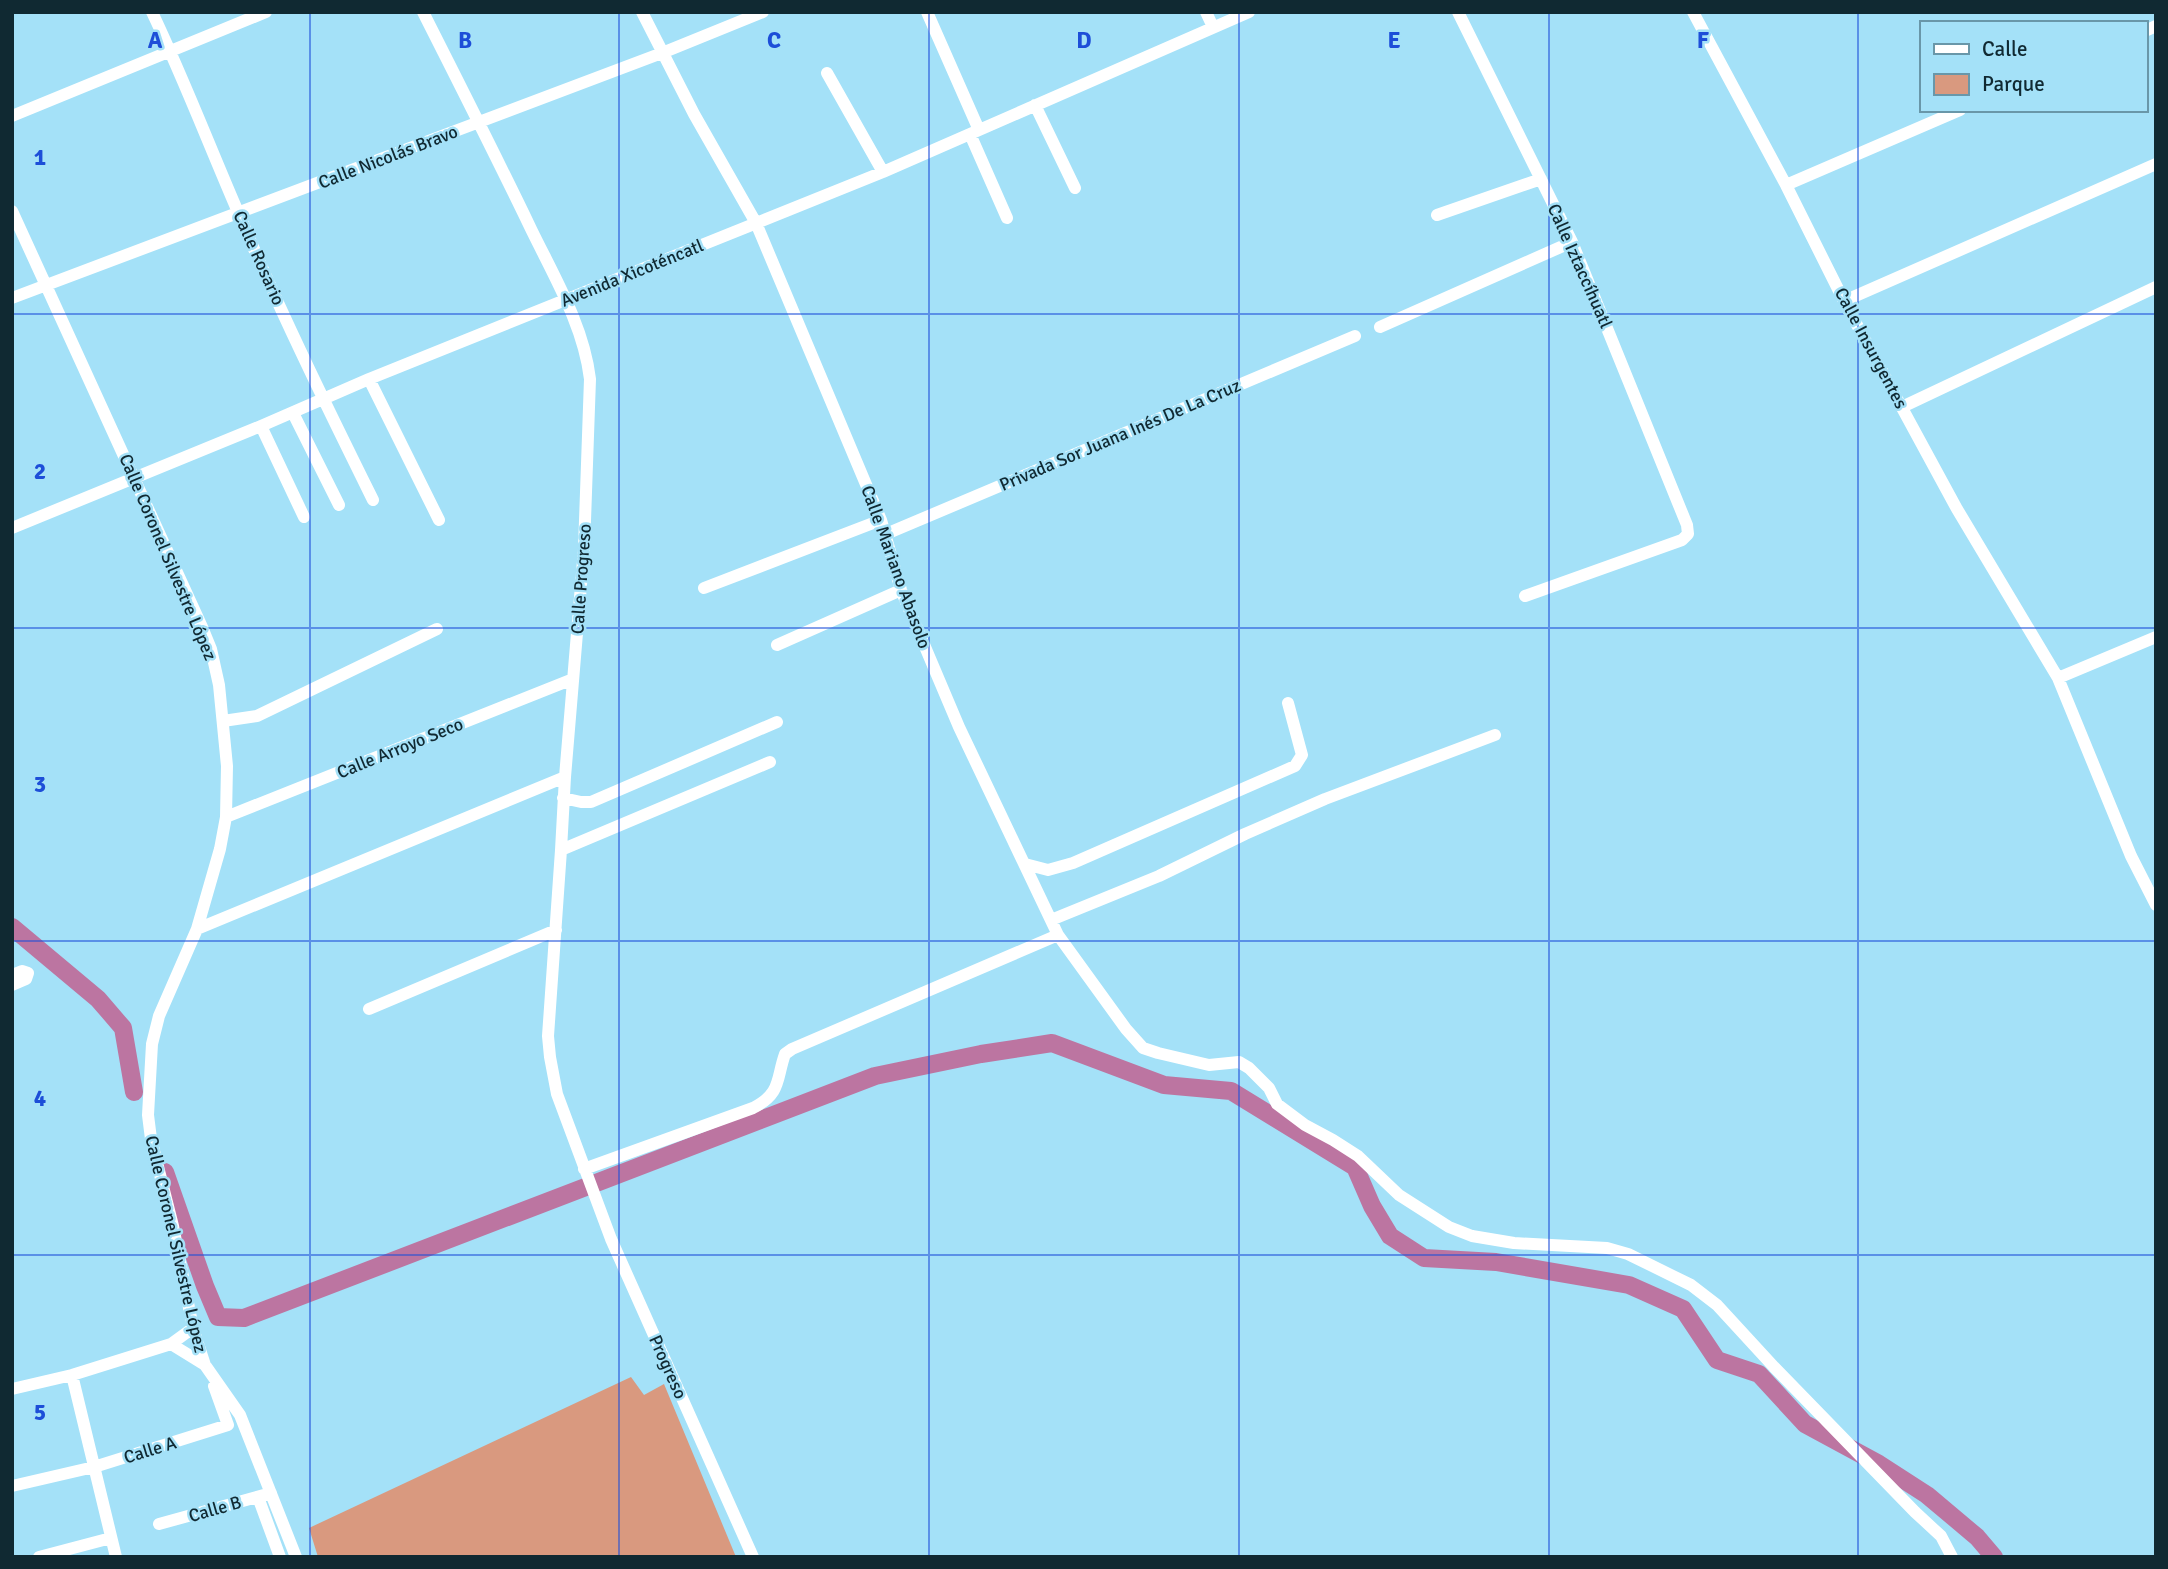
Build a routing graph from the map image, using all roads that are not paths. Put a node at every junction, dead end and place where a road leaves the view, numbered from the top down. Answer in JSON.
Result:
{"nodes":[{"id":1,"x":152,"y":12,"type":"edge"},
{"id":2,"x":266,"y":12,"type":"edge"},
{"id":3,"x":423,"y":12,"type":"edge"},
{"id":4,"x":642,"y":12,"type":"edge"},
{"id":5,"x":763,"y":12,"type":"edge"},
{"id":6,"x":927,"y":12,"type":"edge"},
{"id":7,"x":1206,"y":12,"type":"edge"},
{"id":8,"x":1249,"y":12,"type":"edge"},
{"id":9,"x":1458,"y":12,"type":"edge"},
{"id":10,"x":1693,"y":12,"type":"edge"},
{"id":11,"x":1213,"y":27,"type":"junction"},
{"id":12,"x":171,"y":52,"type":"junction"},
{"id":13,"x":662,"y":53,"type":"junction"},
{"id":14,"x":828,"y":73,"type":"dead end"},
{"id":15,"x":1035,"y":105,"type":"junction"},
{"id":16,"x":1956,"y":112,"type":"edge"},
{"id":17,"x":12,"y":116,"type":"edge"},
{"id":18,"x":480,"y":123,"type":"junction"},
{"id":19,"x":974,"y":132,"type":"junction"},
{"id":20,"x":2156,"y":164,"type":"edge"},
{"id":21,"x":883,"y":172,"type":"junction"},
{"id":22,"x":1541,"y":179,"type":"junction"},
{"id":23,"x":1786,"y":185,"type":"junction"},
{"id":24,"x":1075,"y":188,"type":"dead end"},
{"id":25,"x":12,"y":211,"type":"edge"},
{"id":26,"x":238,"y":214,"type":"junction"},
{"id":27,"x":1437,"y":215,"type":"dead end"},
{"id":28,"x":1007,"y":218,"type":"dead end"},
{"id":29,"x":756,"y":223,"type":"junction"},
{"id":30,"x":1572,"y":242,"type":"junction"},
{"id":31,"x":46,"y":285,"type":"junction"},
{"id":32,"x":2156,"y":287,"type":"edge"},
{"id":33,"x":12,"y":298,"type":"edge"},
{"id":34,"x":565,"y":300,"type":"junction"},
{"id":35,"x":1844,"y":301,"type":"junction"},
{"id":36,"x":1380,"y":327,"type":"dead end"},
{"id":37,"x":1355,"y":336,"type":"dead end"},
{"id":38,"x":369,"y":379,"type":"junction"},
{"id":39,"x":324,"y":400,"type":"junction"},
{"id":40,"x":1902,"y":407,"type":"junction"},
{"id":41,"x":293,"y":413,"type":"junction"},
{"id":42,"x":261,"y":426,"type":"junction"},
{"id":43,"x":135,"y":479,"type":"junction"},
{"id":44,"x":373,"y":500,"type":"dead end"},
{"id":45,"x":339,"y":505,"type":"dead end"},
{"id":46,"x":304,"y":517,"type":"dead end"},
{"id":47,"x":439,"y":520,"type":"dead end"},
{"id":48,"x":881,"y":520,"type":"junction"},
{"id":49,"x":12,"y":528,"type":"edge"},
{"id":50,"x":886,"y":534,"type":"junction"},
{"id":51,"x":704,"y":588,"type":"dead end"},
{"id":52,"x":901,"y":590,"type":"junction"},
{"id":53,"x":1525,"y":596,"type":"dead end"},
{"id":54,"x":437,"y":629,"type":"dead end"},
{"id":55,"x":2156,"y":637,"type":"edge"},
{"id":56,"x":777,"y":645,"type":"dead end"},
{"id":57,"x":2059,"y":678,"type":"junction"},
{"id":58,"x":573,"y":679,"type":"junction"},
{"id":59,"x":1288,"y":702,"type":"dead end"},
{"id":60,"x":223,"y":721,"type":"junction"},
{"id":61,"x":777,"y":722,"type":"dead end"},
{"id":62,"x":1495,"y":735,"type":"dead end"},
{"id":63,"x":770,"y":762,"type":"dead end"},
{"id":64,"x":565,"y":777,"type":"junction"},
{"id":65,"x":563,"y":797,"type":"junction"},
{"id":66,"x":226,"y":817,"type":"junction"},
{"id":67,"x":561,"y":850,"type":"junction"},
{"id":68,"x":1025,"y":864,"type":"junction"},
{"id":69,"x":2156,"y":905,"type":"edge"},
{"id":70,"x":1051,"y":920,"type":"junction"},
{"id":71,"x":197,"y":929,"type":"junction"},
{"id":72,"x":556,"y":930,"type":"junction"},
{"id":73,"x":1058,"y":934,"type":"junction"},
{"id":74,"x":12,"y":975,"type":"edge"},
{"id":75,"x":12,"y":985,"type":"edge"},
{"id":76,"x":369,"y":1009,"type":"dead end"},
{"id":77,"x":585,"y":1172,"type":"junction"},
{"id":78,"x":193,"y":1328,"type":"junction"},
{"id":79,"x":171,"y":1344,"type":"junction"},
{"id":80,"x":206,"y":1367,"type":"junction"},
{"id":81,"x":72,"y":1375,"type":"junction"},
{"id":82,"x":12,"y":1389,"type":"edge"},
{"id":83,"x":94,"y":1467,"type":"junction"},
{"id":84,"x":12,"y":1486,"type":"edge"},
{"id":85,"x":271,"y":1493,"type":"junction"},
{"id":86,"x":258,"y":1497,"type":"junction"},
{"id":87,"x":159,"y":1524,"type":"dead end"},
{"id":88,"x":111,"y":1538,"type":"junction"},
{"id":89,"x":38,"y":1557,"type":"edge"},
{"id":90,"x":116,"y":1557,"type":"edge"},
{"id":91,"x":280,"y":1557,"type":"edge"},
{"id":92,"x":296,"y":1557,"type":"edge"},
{"id":93,"x":753,"y":1557,"type":"edge"},
{"id":94,"x":1952,"y":1557,"type":"edge"}],
"edges":[{"from":1,"to":12,"type":"street","name":"Calle Rosario"},
{"from":2,"to":12,"type":"street"},
{"from":3,"to":18,"type":"street","name":"Calle Progreso"},
{"from":4,"to":13,"type":"street","name":"Calle Mariano Abasolo"},
{"from":5,"to":13,"type":"street","name":"Calle Nicolás Bravo"},
{"from":6,"to":19,"type":"street"},
{"from":7,"to":11,"type":"street"},
{"from":8,"to":11,"type":"street","name":"Avenida Xicoténcatl"},
{"from":9,"to":22,"type":"street","name":"Calle Iztaccíhuatl"},
{"from":10,"to":23,"type":"street","name":"Calle Insurgentes"},
{"from":11,"to":15,"type":"street","name":"Avenida Xicoténcatl"},
{"from":12,"to":17,"type":"street"},
{"from":12,"to":26,"type":"street","name":"Calle Rosario"},
{"from":13,"to":18,"type":"street","name":"Calle Nicolás Bravo"},
{"from":13,"to":29,"type":"street","name":"Calle Mariano Abasolo"},
{"from":14,"to":21,"type":"street"},
{"from":15,"to":19,"type":"street","name":"Avenida Xicoténcatl"},
{"from":15,"to":24,"type":"street"},
{"from":16,"to":23,"type":"street"},
{"from":18,"to":26,"type":"street","name":"Calle Nicolás Bravo"},
{"from":18,"to":34,"type":"street","name":"Calle Progreso"},
{"from":19,"to":21,"type":"street","name":"Avenida Xicoténcatl"},
{"from":19,"to":28,"type":"street"},
{"from":20,"to":35,"type":"street"},
{"from":21,"to":29,"type":"street","name":"Avenida Xicoténcatl"},
{"from":22,"to":27,"type":"street"},
{"from":22,"to":30,"type":"street","name":"Calle Iztaccíhuatl"},
{"from":23,"to":35,"type":"street","name":"Calle Insurgentes"},
{"from":25,"to":31,"type":"street","name":"Calle Coronel Silvestre López"},
{"from":26,"to":31,"type":"street","name":"Calle Nicolás Bravo"},
{"from":26,"to":39,"type":"street","name":"Calle Rosario"},
{"from":29,"to":34,"type":"street","name":"Avenida Xicoténcatl"},
{"from":29,"to":48,"type":"street","name":"Calle Mariano Abasolo"},
{"from":30,"to":36,"type":"street"},
{"from":30,"to":53,"type":"street","name":"Calle Iztaccíhuatl"},
{"from":31,"to":33,"type":"street","name":"Calle Nicolás Bravo"},
{"from":31,"to":43,"type":"street","name":"Calle Coronel Silvestre López"},
{"from":32,"to":40,"type":"street"},
{"from":34,"to":38,"type":"street","name":"Avenida Xicoténcatl"},
{"from":34,"to":58,"type":"street","name":"Calle Progreso"},
{"from":35,"to":40,"type":"street","name":"Calle Insurgentes"},
{"from":37,"to":50,"type":"street","name":"Privada Sor Juana Inés De La Cruz"},
{"from":38,"to":39,"type":"street","name":"Avenida Xicoténcatl"},
{"from":38,"to":47,"type":"street"},
{"from":39,"to":41,"type":"street","name":"Avenida Xicoténcatl"},
{"from":39,"to":44,"type":"street","name":"Calle Rosario"},
{"from":40,"to":57,"type":"street","name":"Calle Insurgentes"},
{"from":41,"to":42,"type":"street","name":"Avenida Xicoténcatl"},
{"from":41,"to":45,"type":"street"},
{"from":42,"to":43,"type":"street","name":"Avenida Xicoténcatl"},
{"from":42,"to":46,"type":"street"},
{"from":43,"to":49,"type":"street","name":"Avenida Xicoténcatl"},
{"from":43,"to":60,"type":"street","name":"Calle Coronel Silvestre López"},
{"from":48,"to":50,"type":"street","name":"Calle Mariano Abasolo"},
{"from":48,"to":51,"type":"street"},
{"from":50,"to":52,"type":"street","name":"Calle Mariano Abasolo"},
{"from":52,"to":56,"type":"street"},
{"from":52,"to":68,"type":"street","name":"Calle Mariano Abasolo"},
{"from":54,"to":60,"type":"street"},
{"from":55,"to":57,"type":"street"},
{"from":57,"to":69,"type":"street","name":"Calle Insurgentes"},
{"from":58,"to":64,"type":"street","name":"Calle Progreso"},
{"from":58,"to":66,"type":"street","name":"Calle Arroyo Seco"},
{"from":59,"to":68,"type":"street"},
{"from":60,"to":66,"type":"street","name":"Calle Coronel Silvestre López"},
{"from":61,"to":65,"type":"street"},
{"from":62,"to":70,"type":"street"},
{"from":63,"to":67,"type":"street"},
{"from":64,"to":65,"type":"street","name":"Calle Progreso"},
{"from":64,"to":71,"type":"street"},
{"from":65,"to":67,"type":"street","name":"Calle Progreso"},
{"from":66,"to":71,"type":"street","name":"Calle Coronel Silvestre López"},
{"from":67,"to":72,"type":"street","name":"Calle Progreso"},
{"from":68,"to":70,"type":"street","name":"Calle Mariano Abasolo"},
{"from":70,"to":73,"type":"street","name":"Calle Mariano Abasolo"},
{"from":71,"to":78,"type":"street","name":"Calle Coronel Silvestre López"},
{"from":72,"to":76,"type":"street"},
{"from":72,"to":77,"type":"street","name":"Calle Progreso"},
{"from":73,"to":77,"type":"street"},
{"from":73,"to":94,"type":"street","name":"Calle Mariano Abasolo"},
{"from":74,"to":75,"type":"street"},
{"from":77,"to":93,"type":"street","name":"Progreso"},
{"from":78,"to":79,"type":"street"},
{"from":78,"to":80,"type":"street","name":"Calle Coronel Silvestre López"},
{"from":79,"to":80,"type":"street"},
{"from":79,"to":81,"type":"street"},
{"from":80,"to":83,"type":"street","name":"Calle A"},
{"from":80,"to":85,"type":"street","name":"Calle Coronel Silvestre López"},
{"from":81,"to":82,"type":"street"},
{"from":81,"to":83,"type":"street"},
{"from":83,"to":84,"type":"street","name":"Calle A"},
{"from":83,"to":88,"type":"street"},
{"from":85,"to":86,"type":"street","name":"Calle B"},
{"from":85,"to":92,"type":"street","name":"Calle Coronel Silvestre López"},
{"from":86,"to":87,"type":"street","name":"Calle B"},
{"from":86,"to":91,"type":"street"},
{"from":88,"to":89,"type":"street"},
{"from":88,"to":90,"type":"street"}]}
